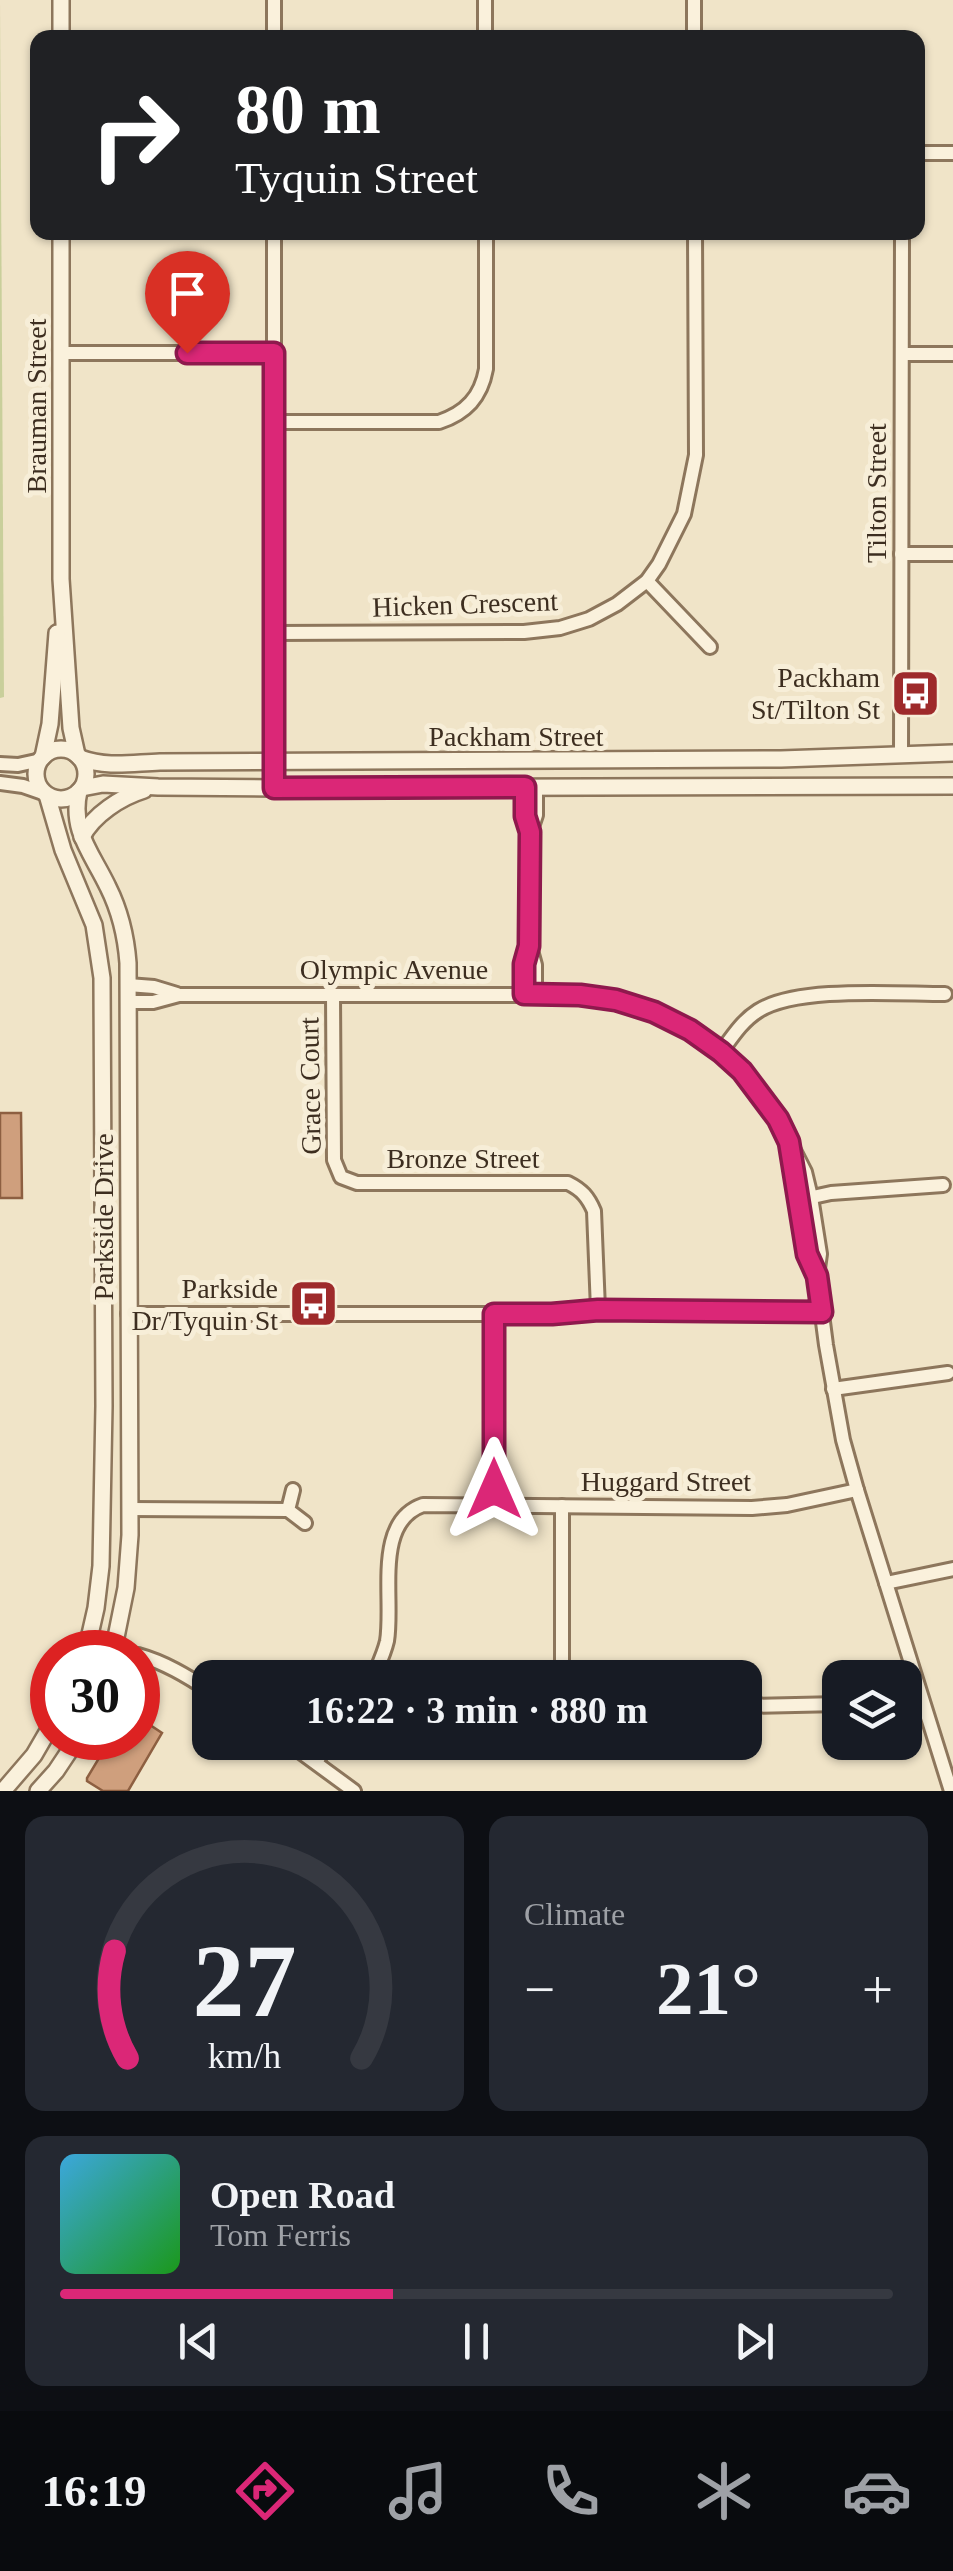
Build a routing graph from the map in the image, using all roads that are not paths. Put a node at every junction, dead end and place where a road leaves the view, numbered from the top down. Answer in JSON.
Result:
{"nodes":[{"id":1,"x":61,"y":0,"type":"edge"},
{"id":2,"x":274,"y":0,"type":"edge"},
{"id":3,"x":485,"y":0,"type":"edge"},
{"id":4,"x":694,"y":0,"type":"edge"},
{"id":5,"x":61,"y":30,"type":"edge"},
{"id":6,"x":274,"y":30,"type":"edge"},
{"id":7,"x":485,"y":30,"type":"edge"},
{"id":8,"x":694,"y":30,"type":"edge"},
{"id":9,"x":925,"y":153,"type":"edge"},
{"id":10,"x":953,"y":153,"type":"edge"},
{"id":11,"x":61,"y":240,"type":"edge"},
{"id":12,"x":274,"y":240,"type":"edge"},
{"id":13,"x":486,"y":240,"type":"edge"},
{"id":14,"x":696,"y":240,"type":"edge"},
{"id":15,"x":902,"y":240,"type":"edge"},
{"id":16,"x":61,"y":352,"type":"junction"},
{"id":17,"x":274,"y":353,"type":"junction"},
{"id":18,"x":902,"y":354,"type":"junction"},
{"id":19,"x":953,"y":354,"type":"edge"},
{"id":20,"x":274,"y":422,"type":"junction"},
{"id":21,"x":901,"y":554,"type":"junction"},
{"id":22,"x":953,"y":554,"type":"edge"},
{"id":23,"x":646,"y":582,"type":"junction"},
{"id":24,"x":273,"y":633,"type":"junction"},
{"id":25,"x":710,"y":647,"type":"dead end"},
{"id":26,"x":60,"y":668,"type":"junction"},
{"id":27,"x":953,"y":753,"type":"edge"},
{"id":28,"x":901,"y":754,"type":"junction"},
{"id":29,"x":78,"y":756,"type":"junction"},
{"id":30,"x":42,"y":759,"type":"junction"},
{"id":31,"x":274,"y":762,"type":"junction"},
{"id":32,"x":531,"y":762,"type":"junction"},
{"id":33,"x":0,"y":764,"type":"edge"},
{"id":34,"x":0,"y":783,"type":"edge"},
{"id":35,"x":902,"y":786,"type":"junction"},
{"id":36,"x":953,"y":786,"type":"edge"},
{"id":37,"x":158,"y":787,"type":"junction"},
{"id":38,"x":531,"y":787,"type":"junction"},
{"id":39,"x":274,"y":788,"type":"junction"},
{"id":40,"x":80,"y":790,"type":"junction"},
{"id":41,"x":46,"y":794,"type":"junction"},
{"id":42,"x":82,"y":837,"type":"junction"},
{"id":43,"x":103,"y":993,"type":"junction"},
{"id":44,"x":128,"y":994,"type":"junction"},
{"id":45,"x":334,"y":994,"type":"junction"},
{"id":46,"x":529,"y":994,"type":"junction"},
{"id":47,"x":945,"y":994,"type":"dead end"},
{"id":48,"x":721,"y":1052,"type":"junction"},
{"id":49,"x":341,"y":1177,"type":"joint"},
{"id":50,"x":943,"y":1185,"type":"dead end"},
{"id":51,"x":805,"y":1199,"type":"junction"},
{"id":52,"x":598,"y":1310,"type":"junction"},
{"id":53,"x":822,"y":1312,"type":"junction"},
{"id":54,"x":103,"y":1314,"type":"junction"},
{"id":55,"x":128,"y":1314,"type":"junction"},
{"id":56,"x":494,"y":1314,"type":"junction"},
{"id":57,"x":948,"y":1372,"type":"dead end"},
{"id":58,"x":833,"y":1389,"type":"junction"},
{"id":59,"x":104,"y":1406,"type":"junction"},
{"id":60,"x":130,"y":1407,"type":"junction"},
{"id":61,"x":293,"y":1490,"type":"dead end"},
{"id":62,"x":857,"y":1490,"type":"junction"},
{"id":63,"x":494,"y":1505,"type":"junction"},
{"id":64,"x":562,"y":1506,"type":"junction"},
{"id":65,"x":130,"y":1509,"type":"junction"},
{"id":66,"x":288,"y":1510,"type":"junction"},
{"id":67,"x":305,"y":1523,"type":"dead end"},
{"id":68,"x":953,"y":1569,"type":"edge"},
{"id":69,"x":886,"y":1583,"type":"junction"},
{"id":70,"x":90,"y":1630,"type":"edge"},
{"id":71,"x":121,"y":1630,"type":"edge"},
{"id":72,"x":381,"y":1660,"type":"edge"},
{"id":73,"x":562,"y":1660,"type":"edge"},
{"id":74,"x":906,"y":1660,"type":"edge"},
{"id":75,"x":160,"y":1663,"type":"edge"},
{"id":76,"x":192,"y":1679,"type":"edge"},
{"id":77,"x":822,"y":1704,"type":"edge"},
{"id":78,"x":762,"y":1706,"type":"edge"},
{"id":79,"x":922,"y":1713,"type":"edge"},
{"id":80,"x":30,"y":1760,"type":"edge"},
{"id":81,"x":63,"y":1760,"type":"edge"},
{"id":82,"x":313,"y":1760,"type":"edge"},
{"id":83,"x":316,"y":1762,"type":"joint"},
{"id":84,"x":8,"y":1789,"type":"edge"},
{"id":85,"x":38,"y":1791,"type":"edge"},
{"id":86,"x":354,"y":1791,"type":"edge"},
{"id":87,"x":950,"y":1791,"type":"edge"}],
"edges":[{"from":1,"to":5,"type":"street"},
{"from":2,"to":6,"type":"street"},
{"from":3,"to":7,"type":"street"},
{"from":4,"to":8,"type":"street"},
{"from":9,"to":10,"type":"street"},
{"from":11,"to":16,"type":"street","name":"Brauman Street"},
{"from":12,"to":17,"type":"street"},
{"from":13,"to":20,"type":"street"},
{"from":14,"to":23,"type":"street","name":"Hicken Crescent"},
{"from":15,"to":18,"type":"street","name":"Tilton Street"},
{"from":16,"to":17,"type":"street"},
{"from":16,"to":26,"type":"street","name":"Brauman Street"},
{"from":17,"to":20,"type":"street"},
{"from":18,"to":19,"type":"street"},
{"from":18,"to":21,"type":"street","name":"Tilton Street"},
{"from":20,"to":24,"type":"street"},
{"from":21,"to":22,"type":"street"},
{"from":21,"to":28,"type":"street","name":"Tilton Street"},
{"from":23,"to":24,"type":"street","name":"Hicken Crescent"},
{"from":23,"to":25,"type":"street"},
{"from":24,"to":31,"type":"street"},
{"from":26,"to":29,"type":"street","name":"Brauman Street"},
{"from":26,"to":30,"type":"street","name":"Brauman Street"},
{"from":27,"to":28,"type":"street","name":"Packham Street"},
{"from":28,"to":32,"type":"street","name":"Packham Street"},
{"from":28,"to":35,"type":"street"},
{"from":29,"to":30,"type":"street"},
{"from":29,"to":31,"type":"street","name":"Packham Street"},
{"from":29,"to":40,"type":"street"},
{"from":30,"to":33,"type":"street"},
{"from":30,"to":41,"type":"street"},
{"from":31,"to":32,"type":"street","name":"Packham Street"},
{"from":31,"to":39,"type":"street"},
{"from":32,"to":38,"type":"street"},
{"from":34,"to":41,"type":"street"},
{"from":35,"to":36,"type":"street","name":"Packham Street"},
{"from":35,"to":38,"type":"street","name":"Packham Street"},
{"from":37,"to":39,"type":"street","name":"Packham Street"},
{"from":37,"to":40,"type":"street","name":"Packham Street"},
{"from":37,"to":42,"type":"street"},
{"from":38,"to":39,"type":"street","name":"Packham Street"},
{"from":38,"to":46,"type":"street"},
{"from":40,"to":41,"type":"street"},
{"from":40,"to":42,"type":"street","name":"Parkside Drive"},
{"from":41,"to":43,"type":"street","name":"Parkside Drive"},
{"from":42,"to":44,"type":"street","name":"Parkside Drive"},
{"from":43,"to":44,"type":"street"},
{"from":43,"to":54,"type":"street","name":"Parkside Drive"},
{"from":44,"to":45,"type":"street","name":"Olympic Avenue"},
{"from":44,"to":55,"type":"street","name":"Parkside Drive"},
{"from":45,"to":46,"type":"street","name":"Olympic Avenue"},
{"from":45,"to":49,"type":"street","name":"Grace Court"},
{"from":46,"to":48,"type":"street","name":"Olympic Avenue"},
{"from":47,"to":48,"type":"street"},
{"from":48,"to":51,"type":"street","name":"Olympic Avenue"},
{"from":49,"to":52,"type":"street","name":"Bronze Street"},
{"from":50,"to":51,"type":"street"},
{"from":51,"to":53,"type":"street","name":"Olympic Avenue"},
{"from":52,"to":53,"type":"street"},
{"from":52,"to":56,"type":"street"},
{"from":53,"to":58,"type":"street","name":"Olympic Avenue"},
{"from":54,"to":55,"type":"street"},
{"from":54,"to":59,"type":"street","name":"Parkside Drive"},
{"from":55,"to":56,"type":"street"},
{"from":55,"to":60,"type":"street","name":"Parkside Drive"},
{"from":56,"to":63,"type":"street"},
{"from":57,"to":58,"type":"street"},
{"from":58,"to":62,"type":"street","name":"Olympic Avenue"},
{"from":59,"to":60,"type":"street"},
{"from":59,"to":70,"type":"street","name":"Parkside Drive"},
{"from":60,"to":65,"type":"street","name":"Parkside Drive"},
{"from":61,"to":66,"type":"street"},
{"from":62,"to":64,"type":"street","name":"Huggard Street"},
{"from":62,"to":69,"type":"street","name":"Olympic Avenue"},
{"from":63,"to":64,"type":"street","name":"Huggard Street"},
{"from":63,"to":72,"type":"street","name":"Huggard Street"},
{"from":64,"to":73,"type":"street"},
{"from":65,"to":66,"type":"street"},
{"from":65,"to":71,"type":"street","name":"Parkside Drive"},
{"from":66,"to":67,"type":"street"},
{"from":68,"to":69,"type":"street"},
{"from":69,"to":74,"type":"street","name":"Olympic Avenue"},
{"from":75,"to":76,"type":"street"},
{"from":77,"to":78,"type":"street"},
{"from":79,"to":87,"type":"street","name":"Olympic Avenue"},
{"from":80,"to":84,"type":"street"},
{"from":81,"to":85,"type":"street"},
{"from":82,"to":83,"type":"street"},
{"from":83,"to":86,"type":"street"}]}
